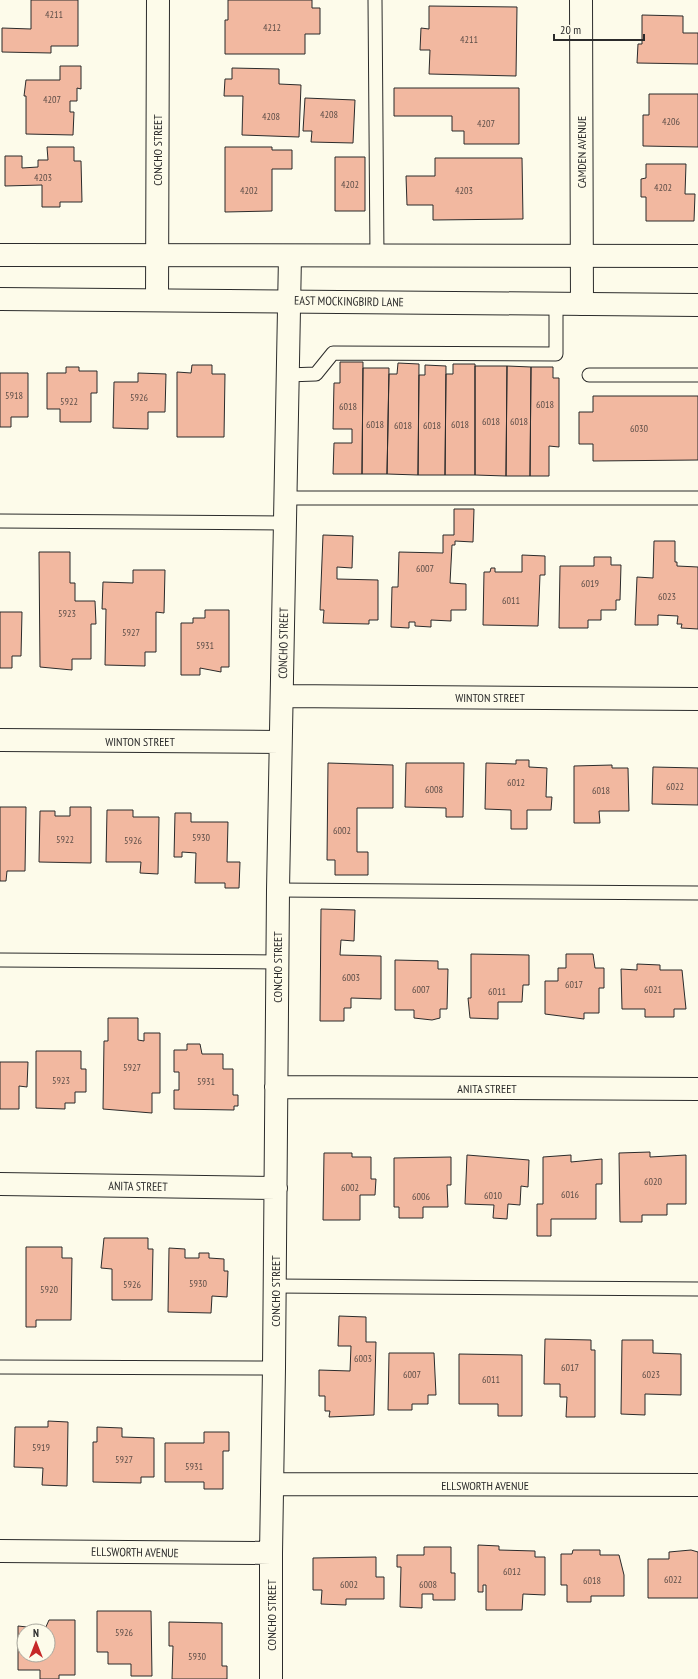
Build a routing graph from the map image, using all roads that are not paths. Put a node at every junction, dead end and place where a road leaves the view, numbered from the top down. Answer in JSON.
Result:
{"nodes":[{"id":1,"x":158,"y":0,"type":"edge"},
{"id":2,"x":375,"y":0,"type":"edge"},
{"id":3,"x":581,"y":0,"type":"edge"},
{"id":4,"x":0,"y":255,"type":"edge"},
{"id":5,"x":156,"y":255,"type":"junction"},
{"id":6,"x":290,"y":256,"type":"junction"},
{"id":7,"x":377,"y":256,"type":"junction"},
{"id":8,"x":582,"y":256,"type":"junction"},
{"id":9,"x":698,"y":256,"type":"edge"},
{"id":10,"x":0,"y":299,"type":"edge"},
{"id":11,"x":157,"y":300,"type":"junction"},
{"id":12,"x":288,"y":301,"type":"junction"},
{"id":13,"x":556,"y":304,"type":"junction"},
{"id":14,"x":582,"y":304,"type":"junction"},
{"id":15,"x":698,"y":305,"type":"edge"},
{"id":16,"x":287,"y":375,"type":"junction"},
{"id":17,"x":589,"y":375,"type":"dead end"},
{"id":18,"x":698,"y":375,"type":"edge"},
{"id":19,"x":285,"y":498,"type":"junction"},
{"id":20,"x":698,"y":498,"type":"edge"},
{"id":21,"x":0,"y":522,"type":"edge"},
{"id":22,"x":285,"y":523,"type":"junction"},
{"id":23,"x":282,"y":696,"type":"junction"},
{"id":24,"x":698,"y":699,"type":"edge"},
{"id":25,"x":0,"y":740,"type":"edge"},
{"id":26,"x":280,"y":742,"type":"junction"},
{"id":27,"x":278,"y":890,"type":"junction"},
{"id":28,"x":698,"y":893,"type":"edge"},
{"id":29,"x":0,"y":960,"type":"edge"},
{"id":30,"x":278,"y":962,"type":"junction"},
{"id":31,"x":276,"y":1087,"type":"junction"},
{"id":32,"x":698,"y":1089,"type":"edge"},
{"id":33,"x":0,"y":1184,"type":"edge"},
{"id":34,"x":276,"y":1188,"type":"junction"},
{"id":35,"x":275,"y":1286,"type":"junction"},
{"id":36,"x":698,"y":1289,"type":"edge"},
{"id":37,"x":0,"y":1367,"type":"edge"},
{"id":38,"x":274,"y":1368,"type":"junction"},
{"id":39,"x":273,"y":1484,"type":"junction"},
{"id":40,"x":698,"y":1485,"type":"edge"},
{"id":41,"x":0,"y":1551,"type":"edge"},
{"id":42,"x":271,"y":1553,"type":"junction"},
{"id":43,"x":271,"y":1679,"type":"edge"}],
"edges":[{"from":1,"to":5,"type":"street","name":"CONCHO STREET"},
{"from":2,"to":7,"type":"lane"},
{"from":3,"to":8,"type":"street","name":"CAMDEN AVENUE"},
{"from":4,"to":5,"type":"street"},
{"from":5,"to":6,"type":"street"},
{"from":5,"to":11,"type":"street","name":"CONCHO STREET"},
{"from":6,"to":7,"type":"street"},
{"from":6,"to":12,"type":"street","name":"CONCHO STREET"},
{"from":7,"to":8,"type":"street"},
{"from":8,"to":9,"type":"street"},
{"from":8,"to":14,"type":"street","name":"CAMDEN AVENUE"},
{"from":10,"to":11,"type":"street","name":"EAST MOCKINGBIRD LANE"},
{"from":11,"to":12,"type":"street","name":"EAST MOCKINGBIRD LANE"},
{"from":12,"to":13,"type":"street","name":"EAST MOCKINGBIRD LANE"},
{"from":12,"to":16,"type":"street","name":"CONCHO STREET"},
{"from":13,"to":14,"type":"street","name":"EAST MOCKINGBIRD LANE"},
{"from":13,"to":16,"type":"lane"},
{"from":14,"to":15,"type":"street","name":"EAST MOCKINGBIRD LANE"},
{"from":16,"to":19,"type":"street","name":"CONCHO STREET"},
{"from":17,"to":18,"type":"lane"},
{"from":19,"to":20,"type":"lane"},
{"from":19,"to":22,"type":"street","name":"CONCHO STREET"},
{"from":21,"to":22,"type":"lane"},
{"from":22,"to":23,"type":"street","name":"CONCHO STREET"},
{"from":23,"to":24,"type":"street","name":"WINTON STREET"},
{"from":23,"to":26,"type":"street","name":"CONCHO STREET"},
{"from":25,"to":26,"type":"street","name":"WINTON STREET"},
{"from":26,"to":27,"type":"street","name":"CONCHO STREET"},
{"from":27,"to":28,"type":"lane"},
{"from":27,"to":30,"type":"street","name":"CONCHO STREET"},
{"from":29,"to":30,"type":"lane"},
{"from":30,"to":31,"type":"street","name":"CONCHO STREET"},
{"from":31,"to":32,"type":"street","name":"ANITA STREET"},
{"from":31,"to":34,"type":"street","name":"CONCHO STREET"},
{"from":33,"to":34,"type":"street","name":"ANITA STREET"},
{"from":34,"to":35,"type":"street","name":"CONCHO STREET"},
{"from":35,"to":36,"type":"lane"},
{"from":35,"to":38,"type":"street","name":"CONCHO STREET"},
{"from":37,"to":38,"type":"lane"},
{"from":38,"to":39,"type":"street","name":"CONCHO STREET"},
{"from":39,"to":40,"type":"street","name":"ELLSWORTH AVENUE"},
{"from":39,"to":42,"type":"street","name":"CONCHO STREET"},
{"from":41,"to":42,"type":"street","name":"ELLSWORTH AVENUE"},
{"from":42,"to":43,"type":"street","name":"CONCHO STREET"}]}
